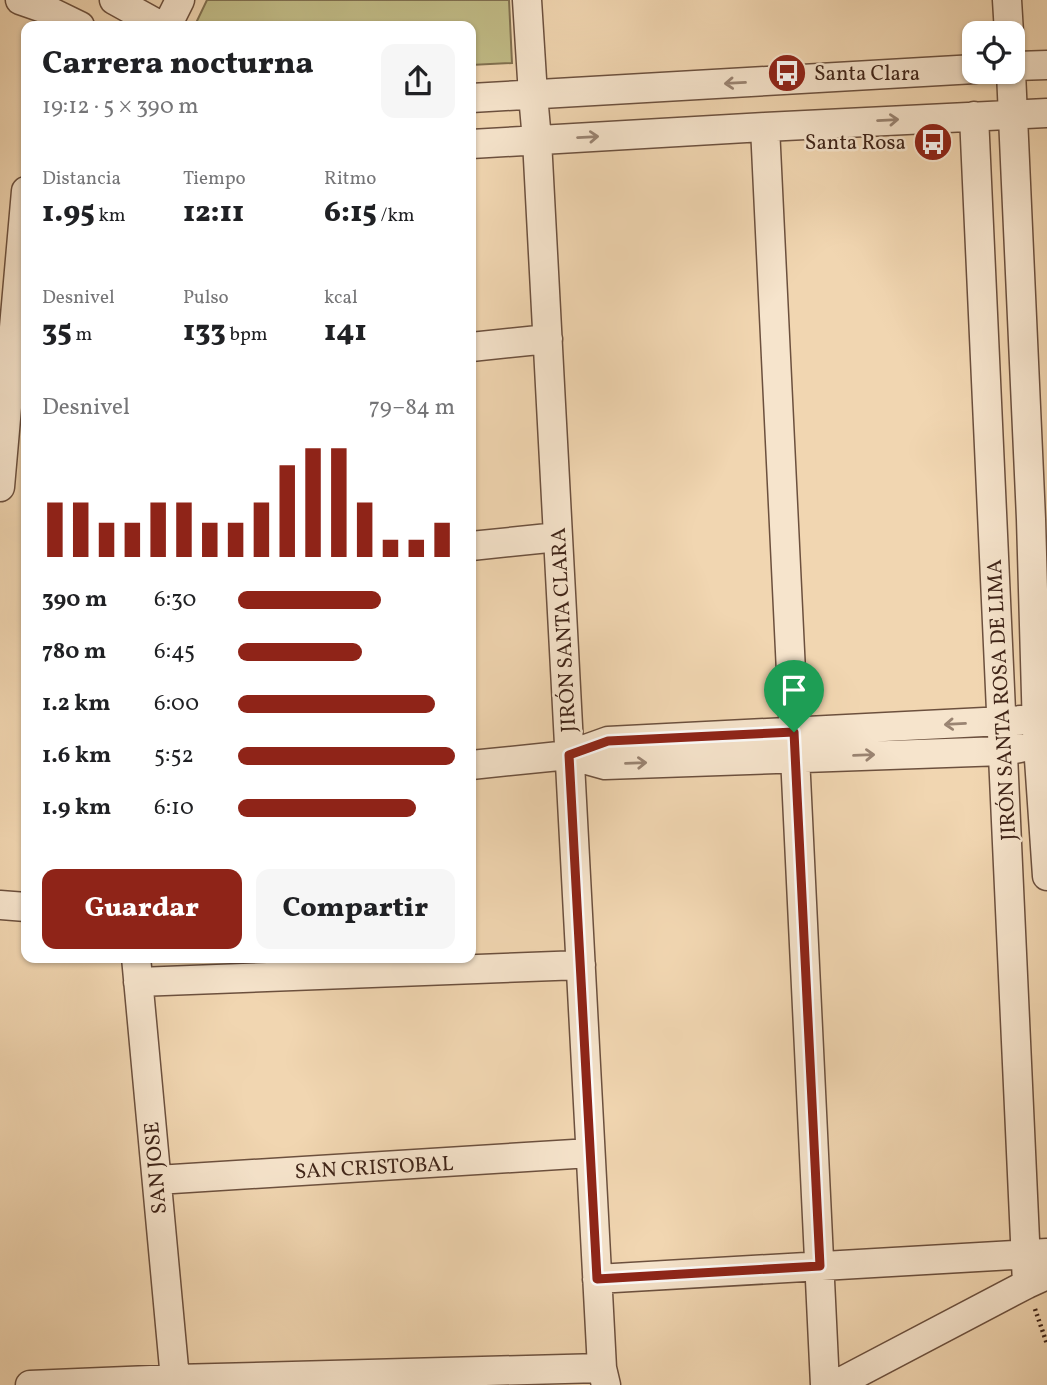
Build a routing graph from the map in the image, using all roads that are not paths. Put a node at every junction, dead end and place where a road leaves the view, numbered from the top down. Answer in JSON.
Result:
{"nodes":[{"id":1,"x":114,"y":0,"type":"edge"},
{"id":2,"x":180,"y":0,"type":"edge"},
{"id":3,"x":527,"y":0,"type":"edge"},
{"id":4,"x":1007,"y":0,"type":"edge"},
{"id":5,"x":35,"y":12,"type":"edge"},
{"id":6,"x":64,"y":21,"type":"edge"},
{"id":7,"x":153,"y":21,"type":"edge"},
{"id":8,"x":170,"y":21,"type":"edge"},
{"id":9,"x":1008,"y":21,"type":"edge"},
{"id":10,"x":1047,"y":65,"type":"edge"},
{"id":11,"x":1025,"y":66,"type":"edge"},
{"id":12,"x":962,"y":70,"type":"edge"},
{"id":13,"x":1012,"y":84,"type":"edge"},
{"id":14,"x":533,"y":95,"type":"junction"},
{"id":15,"x":476,"y":99,"type":"edge"},
{"id":16,"x":1047,"y":113,"type":"edge"},
{"id":17,"x":1013,"y":114,"type":"junction"},
{"id":18,"x":974,"y":116,"type":"junction"},
{"id":19,"x":765,"y":127,"type":"junction"},
{"id":20,"x":537,"y":140,"type":"junction"},
{"id":21,"x":476,"y":144,"type":"edge"},
{"id":22,"x":21,"y":225,"type":"edge"},
{"id":23,"x":10,"y":275,"type":"edge"},
{"id":24,"x":1034,"y":314,"type":"edge"},
{"id":25,"x":548,"y":339,"type":"junction"},
{"id":26,"x":476,"y":346,"type":"edge"},
{"id":27,"x":17,"y":395,"type":"edge"},
{"id":28,"x":0,"y":477,"type":"edge"},
{"id":29,"x":1039,"y":519,"type":"edge"},
{"id":30,"x":558,"y":537,"type":"junction"},
{"id":31,"x":476,"y":545,"type":"edge"},
{"id":32,"x":1002,"y":721,"type":"junction"},
{"id":33,"x":1042,"y":732,"type":"edge"},
{"id":34,"x":795,"y":745,"type":"junction"},
{"id":35,"x":1003,"y":751,"type":"junction"},
{"id":36,"x":569,"y":755,"type":"junction"},
{"id":37,"x":476,"y":765,"type":"edge"},
{"id":38,"x":1047,"y":876,"type":"edge"},
{"id":39,"x":0,"y":905,"type":"edge"},
{"id":40,"x":21,"y":907,"type":"edge"},
{"id":41,"x":581,"y":965,"type":"junction"},
{"id":42,"x":137,"y":970,"type":"edge"},
{"id":43,"x":590,"y":1153,"type":"junction"},
{"id":44,"x":157,"y":1180,"type":"junction"},
{"id":45,"x":1037,"y":1254,"type":"edge"},
{"id":46,"x":820,"y":1266,"type":"junction"},
{"id":47,"x":597,"y":1279,"type":"junction"},
{"id":48,"x":1037,"y":1279,"type":"edge"},
{"id":49,"x":604,"y":1377,"type":"edge"},
{"id":50,"x":175,"y":1379,"type":"junction"},
{"id":51,"x":30,"y":1385,"type":"edge"},
{"id":52,"x":825,"y":1385,"type":"edge"},
{"id":53,"x":835,"y":1385,"type":"edge"}],
"edges":[{"from":1,"to":7,"type":"street"},
{"from":2,"to":8,"type":"street"},
{"from":3,"to":14,"type":"street","name":"JIRÓN SANTA CLARA"},
{"from":4,"to":9,"type":"street"},
{"from":5,"to":6,"type":"street"},
{"from":10,"to":11,"type":"street"},
{"from":12,"to":14,"type":"street","one_way":true},
{"from":13,"to":17,"type":"street","name":"JIRÓN SANTA ROSA DE LIMA"},
{"from":14,"to":15,"type":"street"},
{"from":14,"to":20,"type":"street","name":"JIRÓN SANTA CLARA"},
{"from":16,"to":17,"type":"street"},
{"from":17,"to":18,"type":"street"},
{"from":17,"to":24,"type":"street","name":"JIRÓN SANTA ROSA DE LIMA"},
{"from":19,"to":18,"type":"street","one_way":true},
{"from":18,"to":32,"type":"street","name":"JIRÓN SANTA ROSA DE LIMA"},
{"from":20,"to":19,"type":"street","one_way":true},
{"from":19,"to":34,"type":"street"},
{"from":20,"to":21,"type":"street"},
{"from":20,"to":25,"type":"street","name":"JIRÓN SANTA CLARA"},
{"from":22,"to":23,"type":"street"},
{"from":23,"to":27,"type":"street"},
{"from":24,"to":29,"type":"street","name":"JIRÓN SANTA ROSA DE LIMA"},
{"from":25,"to":26,"type":"street"},
{"from":25,"to":30,"type":"street","name":"JIRÓN SANTA CLARA"},
{"from":27,"to":28,"type":"street"},
{"from":29,"to":33,"type":"street","name":"JIRÓN SANTA ROSA DE LIMA"},
{"from":30,"to":31,"type":"street"},
{"from":30,"to":36,"type":"street","name":"JIRÓN SANTA CLARA"},
{"from":32,"to":33,"type":"street"},
{"from":32,"to":34,"type":"street","one_way":true},
{"from":32,"to":35,"type":"street","name":"JIRÓN SANTA ROSA DE LIMA"},
{"from":33,"to":35,"type":"street"},
{"from":33,"to":38,"type":"street","name":"JIRÓN SANTA ROSA DE LIMA"},
{"from":34,"to":35,"type":"street","one_way":true},
{"from":34,"to":36,"type":"street"},
{"from":34,"to":46,"type":"street"},
{"from":35,"to":45,"type":"street","name":"JIRÓN SANTA ROSA DE LIMA"},
{"from":36,"to":37,"type":"street"},
{"from":36,"to":41,"type":"street","name":"JIRÓN SANTA CLARA"},
{"from":39,"to":40,"type":"street"},
{"from":41,"to":42,"type":"street"},
{"from":41,"to":43,"type":"street","name":"JIRÓN SANTA CLARA"},
{"from":42,"to":44,"type":"street","name":"SAN JOSE"},
{"from":43,"to":44,"type":"street","name":"SAN CRISTOBAL"},
{"from":43,"to":47,"type":"street","name":"JIRÓN SANTA CLARA"},
{"from":44,"to":50,"type":"street","name":"SAN JOSE"},
{"from":45,"to":46,"type":"street"},
{"from":45,"to":48,"type":"street","name":"JIRÓN SANTA ROSA DE LIMA"},
{"from":46,"to":47,"type":"street"},
{"from":46,"to":52,"type":"street"},
{"from":47,"to":49,"type":"street","name":"JIRÓN SANTA CLARA"},
{"from":48,"to":53,"type":"street"},
{"from":49,"to":50,"type":"street"},
{"from":50,"to":51,"type":"street"}]}
